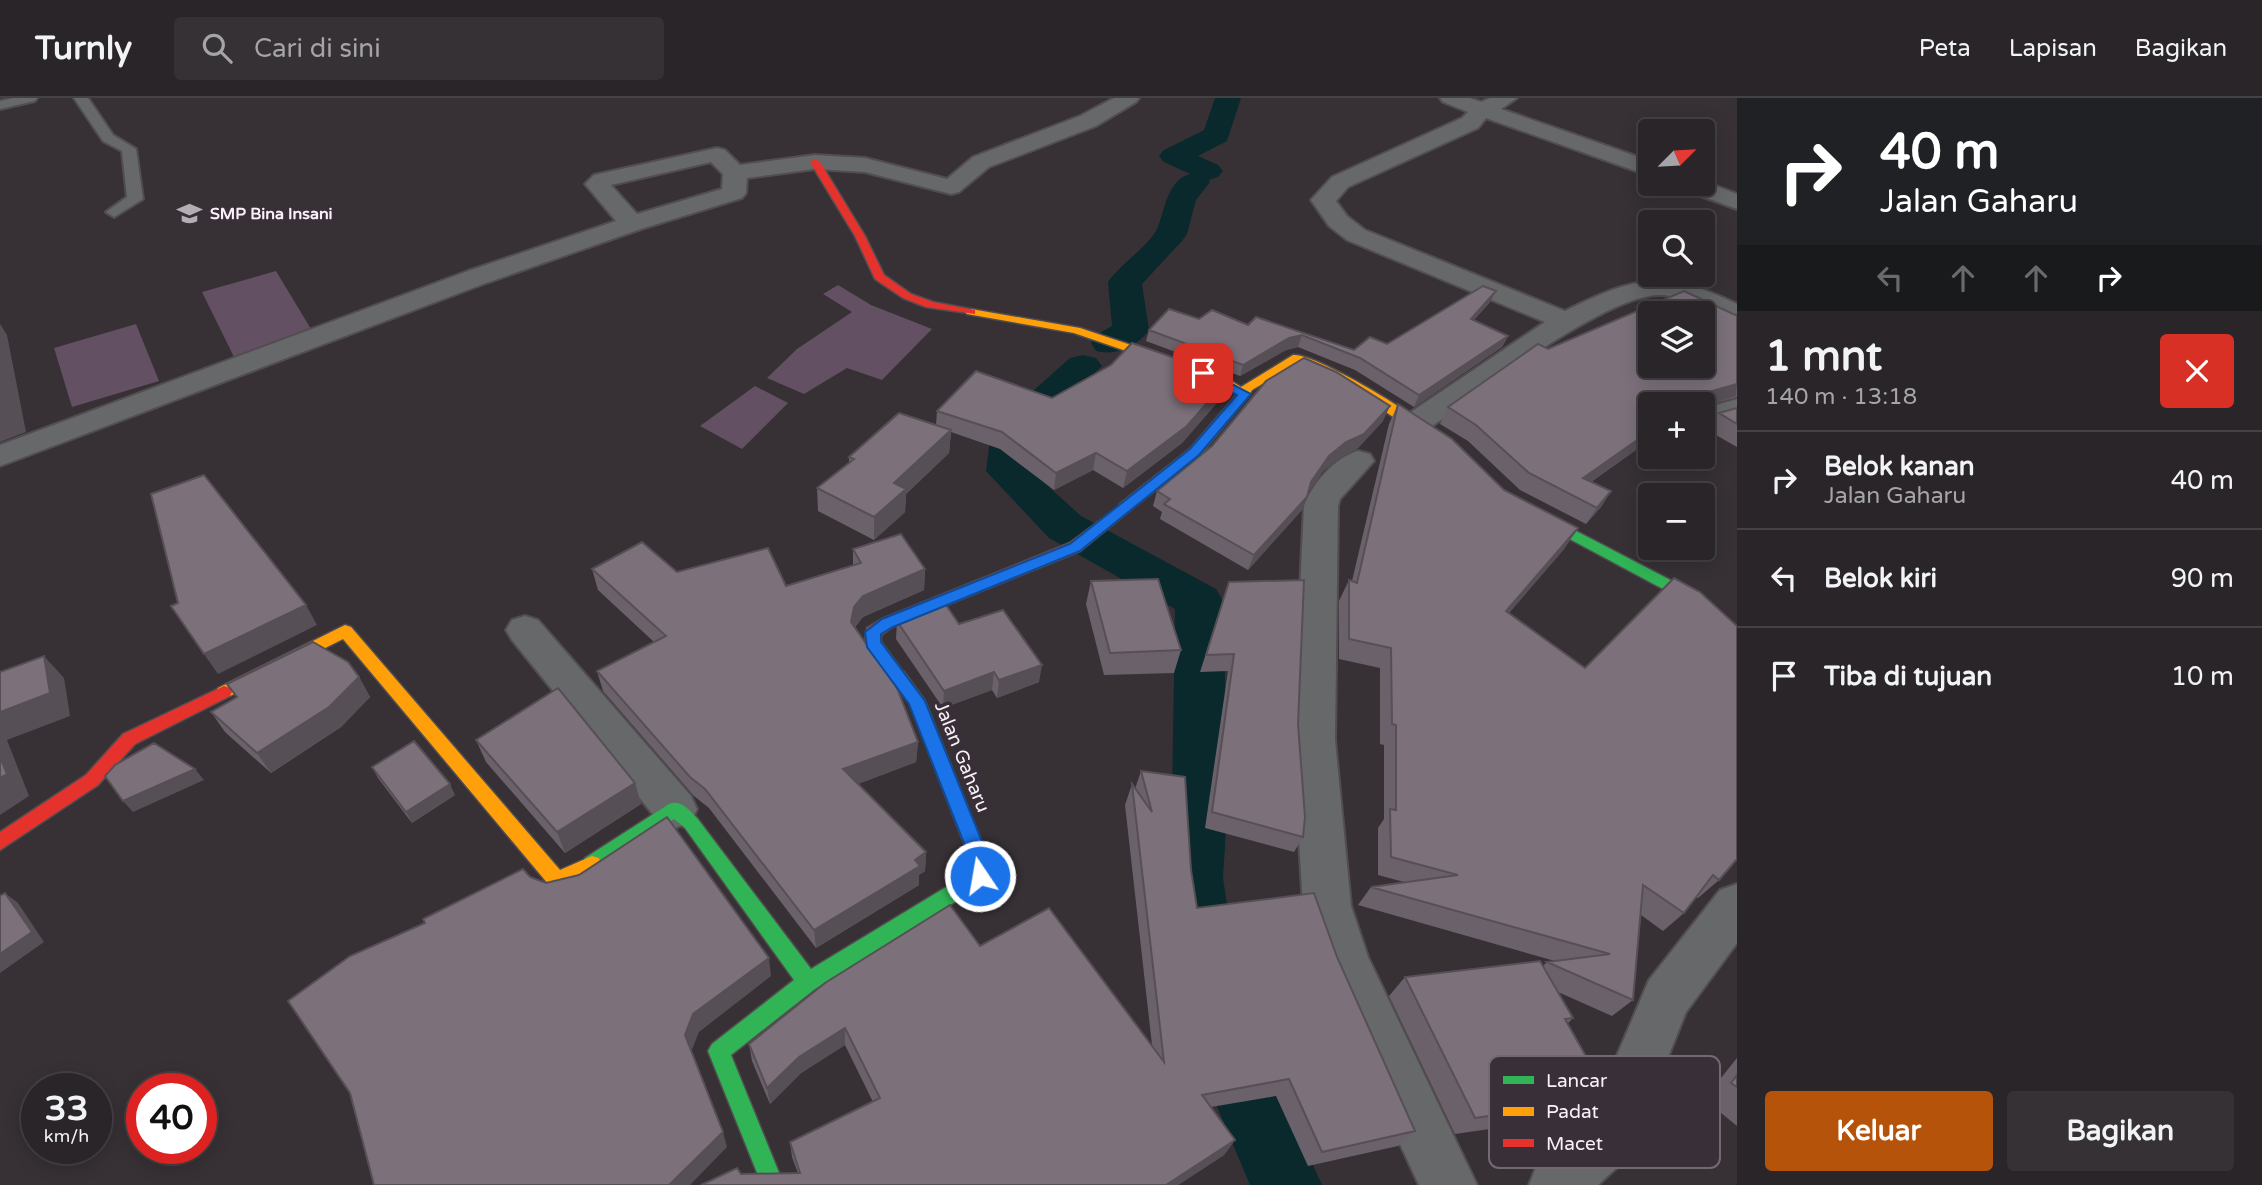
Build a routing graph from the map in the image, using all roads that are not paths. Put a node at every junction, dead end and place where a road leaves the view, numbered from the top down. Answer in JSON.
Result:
{"nodes":[{"id":1,"x":30,"y":98,"type":"edge"},
{"id":2,"x":81,"y":98,"type":"edge"},
{"id":3,"x":1129,"y":98,"type":"edge"},
{"id":4,"x":1450,"y":98,"type":"edge"},
{"id":5,"x":1507,"y":98,"type":"edge"},
{"id":6,"x":0,"y":105,"type":"edge"},
{"id":7,"x":1481,"y":110,"type":"junction"},
{"id":8,"x":815,"y":162,"type":"junction"},
{"id":9,"x":1638,"y":165,"type":"edge"},
{"id":10,"x":735,"y":173,"type":"junction"},
{"id":11,"x":1715,"y":194,"type":"edge"},
{"id":12,"x":1737,"y":202,"type":"edge"},
{"id":13,"x":114,"y":212,"type":"dead end"},
{"id":14,"x":632,"y":224,"type":"junction"},
{"id":15,"x":1737,"y":315,"type":"edge"},
{"id":16,"x":1566,"y":321,"type":"junction"},
{"id":17,"x":1244,"y":394,"type":"junction"},
{"id":18,"x":1737,"y":408,"type":"edge"},
{"id":19,"x":1715,"y":415,"type":"edge"},
{"id":20,"x":1413,"y":425,"type":"junction"},
{"id":21,"x":1455,"y":450,"type":"edge"},
{"id":22,"x":0,"y":456,"type":"edge"},
{"id":23,"x":1358,"y":461,"type":"dead end"},
{"id":24,"x":1506,"y":500,"type":"edge"},
{"id":25,"x":525,"y":630,"type":"dead end"},
{"id":26,"x":1737,"y":636,"type":"edge"},
{"id":27,"x":675,"y":809,"type":"junction"},
{"id":28,"x":0,"y":842,"type":"edge"},
{"id":29,"x":1737,"y":905,"type":"edge"},
{"id":30,"x":808,"y":982,"type":"junction"},
{"id":31,"x":1643,"y":1056,"type":"edge"},
{"id":32,"x":1575,"y":1168,"type":"edge"},
{"id":33,"x":774,"y":1185,"type":"edge"},
{"id":34,"x":1448,"y":1185,"type":"edge"},
{"id":35,"x":1556,"y":1185,"type":"edge"}],
"edges":[{"from":1,"to":6,"type":"lane"},
{"from":2,"to":13,"type":"lane"},
{"from":3,"to":8,"type":"street"},
{"from":4,"to":7,"type":"street"},
{"from":5,"to":7,"type":"street"},
{"from":7,"to":9,"type":"street"},
{"from":7,"to":16,"type":"street"},
{"from":8,"to":10,"type":"street"},
{"from":8,"to":17,"type":"street"},
{"from":10,"to":14,"type":"street"},
{"from":10,"to":14,"type":"street"},
{"from":11,"to":12,"type":"street"},
{"from":14,"to":22,"type":"street"},
{"from":15,"to":16,"type":"street"},
{"from":16,"to":20,"type":"street"},
{"from":17,"to":20,"type":"street"},
{"from":17,"to":30,"type":"street","name":"Jalan Gaharu"},
{"from":18,"to":19,"type":"street"},
{"from":20,"to":21,"type":"street"},
{"from":23,"to":34,"type":"street"},
{"from":24,"to":26,"type":"street"},
{"from":25,"to":27,"type":"street"},
{"from":27,"to":28,"type":"street"},
{"from":27,"to":30,"type":"street"},
{"from":29,"to":31,"type":"street"},
{"from":30,"to":33,"type":"street","name":"Jalan Gaharu"},
{"from":32,"to":35,"type":"street"}]}
